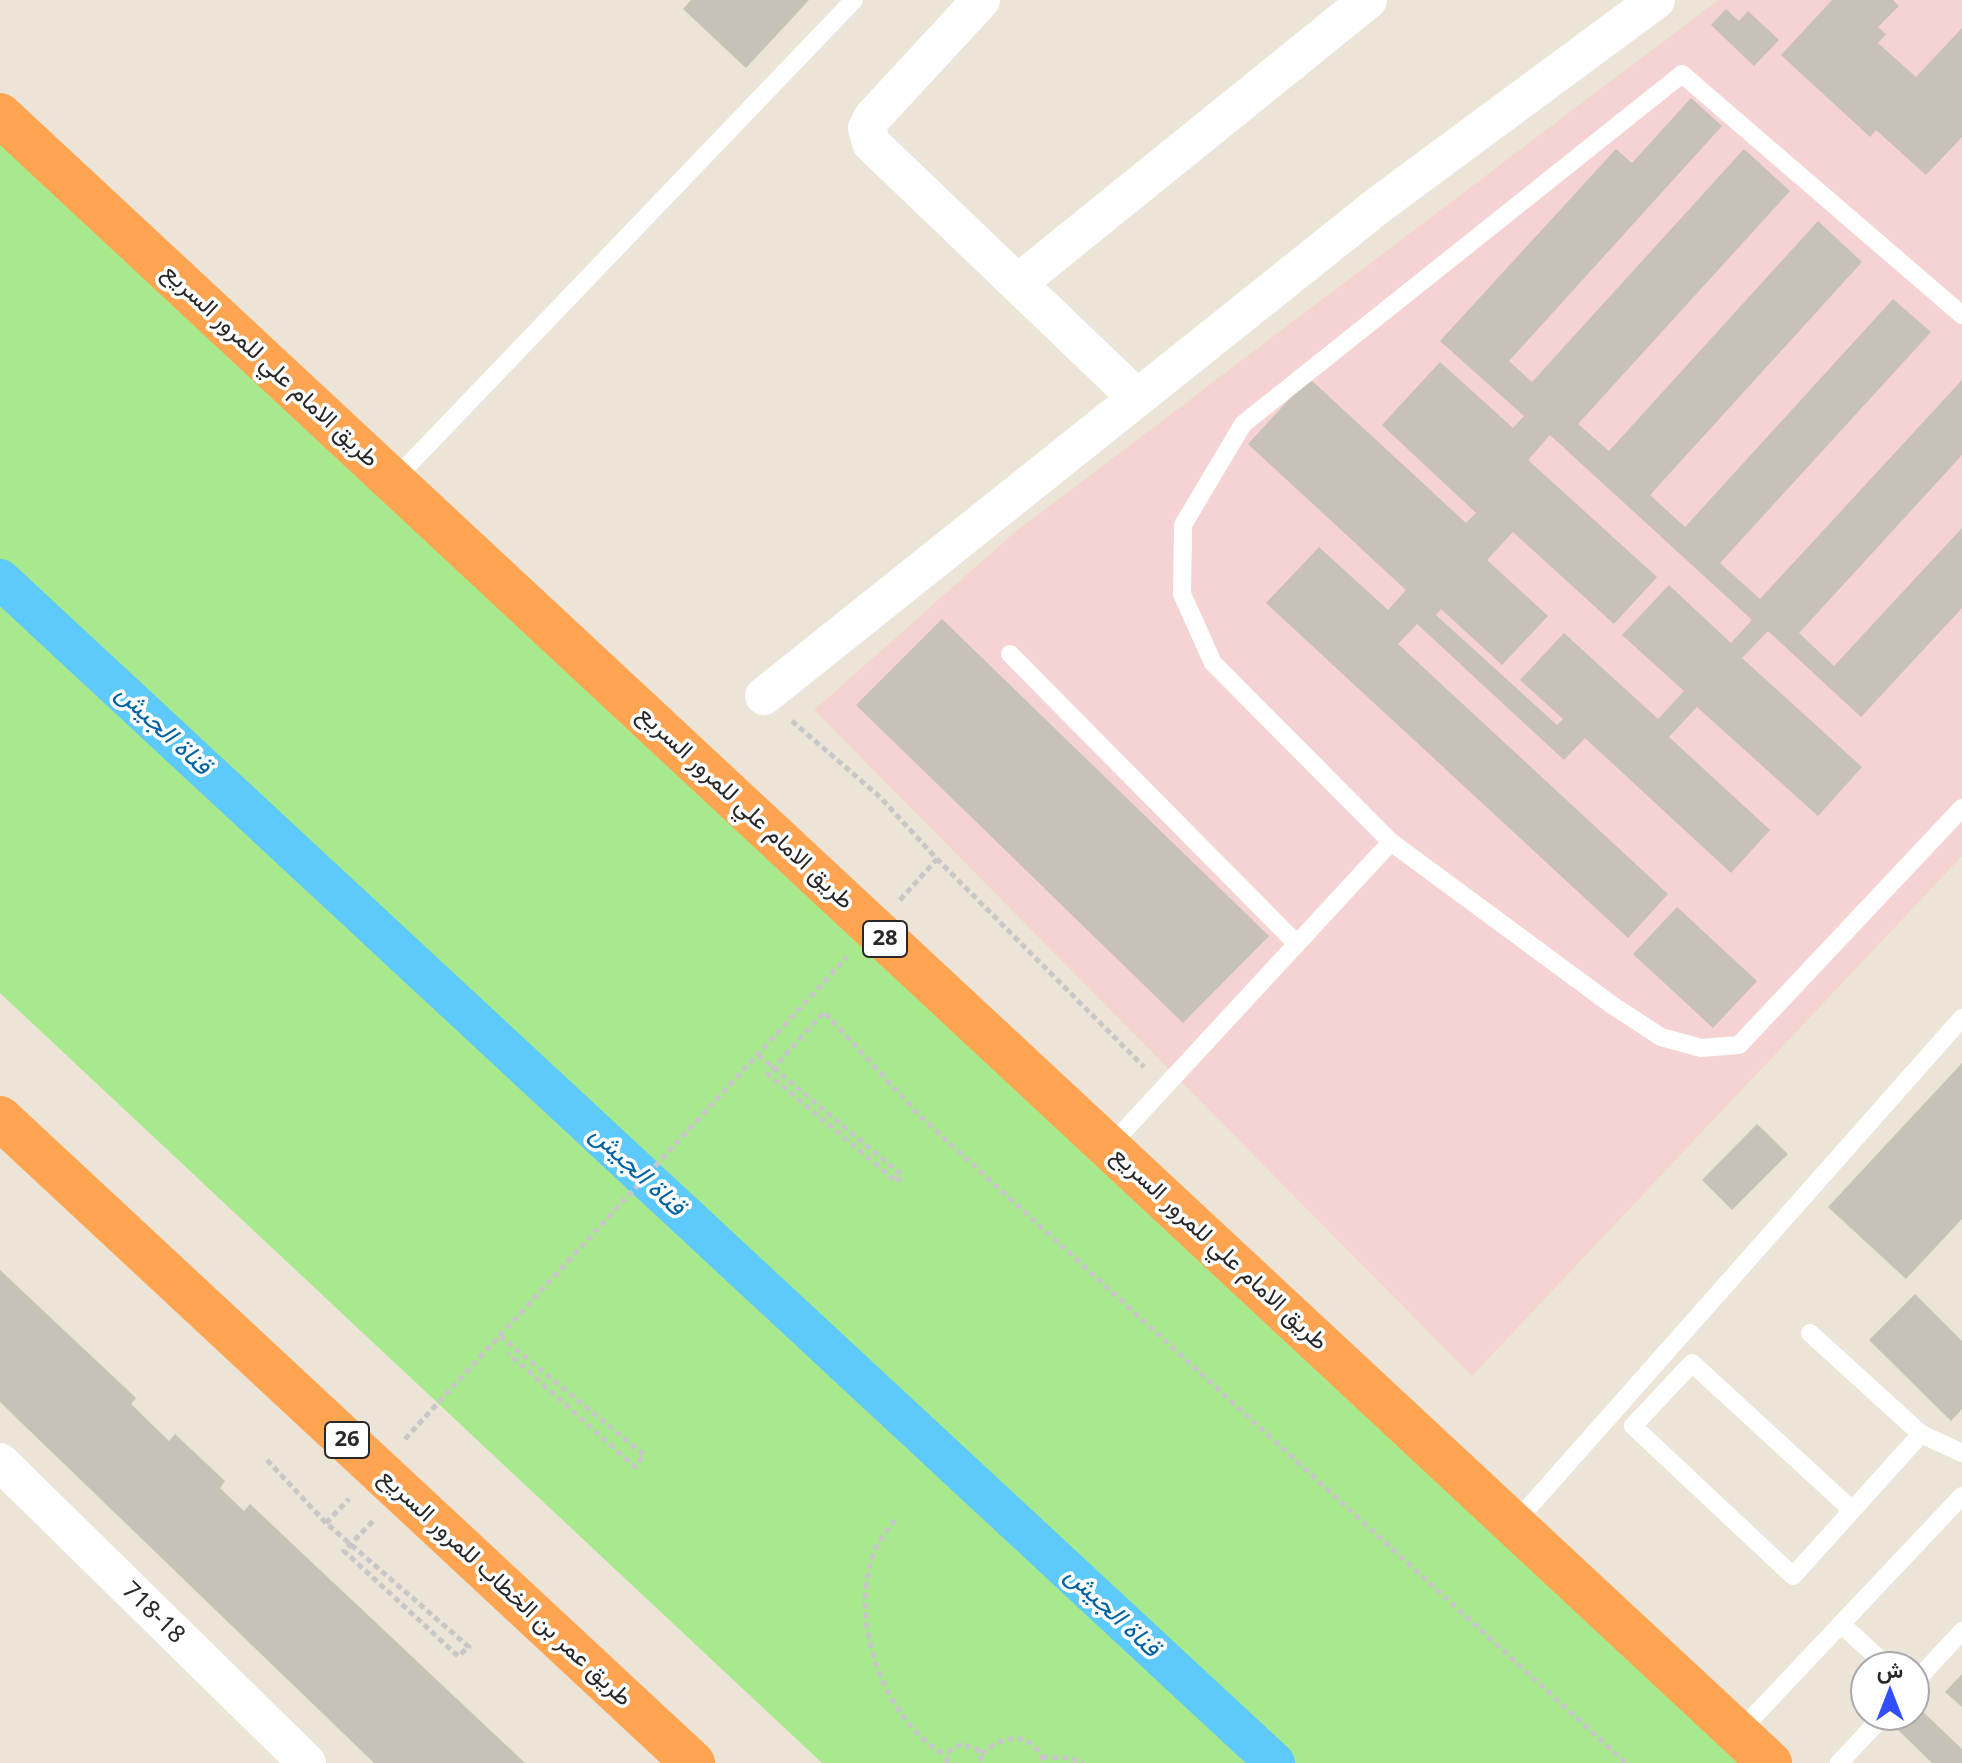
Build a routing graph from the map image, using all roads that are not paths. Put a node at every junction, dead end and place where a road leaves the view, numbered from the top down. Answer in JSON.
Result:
{"nodes":[{"id":1,"x":854,"y":0,"type":"edge"},
{"id":2,"x":981,"y":0,"type":"edge"},
{"id":3,"x":1368,"y":0,"type":"edge"},
{"id":4,"x":1631,"y":7,"type":"edge"},
{"id":5,"x":0,"y":115,"type":"edge"},
{"id":6,"x":1018,"y":283,"type":"junction"},
{"id":7,"x":1962,"y":315,"type":"edge"},
{"id":8,"x":1137,"y":398,"type":"junction"},
{"id":9,"x":393,"y":481,"type":"junction"},
{"id":10,"x":1010,"y":654,"type":"dead end"},
{"id":11,"x":764,"y":696,"type":"road end"},
{"id":12,"x":1962,"y":808,"type":"edge"},
{"id":13,"x":1391,"y":842,"type":"junction"},
{"id":14,"x":1297,"y":944,"type":"junction"},
{"id":15,"x":1962,"y":1018,"type":"edge"},
{"id":16,"x":0,"y":1118,"type":"edge"},
{"id":17,"x":1109,"y":1147,"type":"junction"},
{"id":18,"x":1810,"y":1333,"type":"dead end"},
{"id":19,"x":1921,"y":1434,"type":"junction"},
{"id":20,"x":1962,"y":1453,"type":"edge"},
{"id":21,"x":0,"y":1462,"type":"edge"},
{"id":22,"x":1962,"y":1496,"type":"edge"},
{"id":23,"x":1852,"y":1510,"type":"junction"},
{"id":24,"x":1514,"y":1524,"type":"junction"},
{"id":25,"x":1841,"y":1624,"type":"junction"},
{"id":26,"x":1962,"y":1631,"type":"edge"},
{"id":27,"x":1871,"y":1651,"type":"edge"},
{"id":28,"x":1930,"y":1666,"type":"edge"},
{"id":29,"x":1869,"y":1731,"type":"edge"},
{"id":30,"x":1738,"y":1733,"type":"junction"},
{"id":31,"x":307,"y":1763,"type":"edge"},
{"id":32,"x":693,"y":1763,"type":"edge"},
{"id":33,"x":1770,"y":1763,"type":"edge"},
{"id":34,"x":1839,"y":1763,"type":"edge"}],
"edges":[{"from":1,"to":9,"type":"lane"},
{"from":2,"to":6,"type":"street"},
{"from":3,"to":6,"type":"street"},
{"from":4,"to":8,"type":"street"},
{"from":5,"to":9,"type":"highway","name":"طريق الامام علي للمرور السريع","number":"28"},
{"from":6,"to":8,"type":"street"},
{"from":7,"to":13,"type":"lane"},
{"from":8,"to":11,"type":"street"},
{"from":9,"to":17,"type":"highway","name":"طريق الامام علي للمرور السريع","number":"28"},
{"from":10,"to":14,"type":"lane"},
{"from":12,"to":13,"type":"lane"},
{"from":13,"to":14,"type":"lane"},
{"from":14,"to":17,"type":"lane"},
{"from":15,"to":24,"type":"lane"},
{"from":16,"to":32,"type":"highway","name":"طريق عمر بن الخطاب للمرور السريع","number":"26"},
{"from":17,"to":24,"type":"highway","name":"طريق الامام علي للمرور السريع","number":"28"},
{"from":18,"to":19,"type":"lane"},
{"from":19,"to":20,"type":"lane"},
{"from":19,"to":23,"type":"lane"},
{"from":21,"to":31,"type":"street","name":"718-18"},
{"from":22,"to":25,"type":"lane"},
{"from":23,"to":23,"type":"lane"},
{"from":24,"to":30,"type":"highway","name":"طريق الامام علي للمرور السريع","number":"28"},
{"from":25,"to":27,"type":"lane"},
{"from":25,"to":30,"type":"lane"},
{"from":26,"to":28,"type":"lane"},
{"from":29,"to":34,"type":"lane"},
{"from":30,"to":33,"type":"highway","name":"طريق الامام علي للمرور السريع","number":"28"}]}
